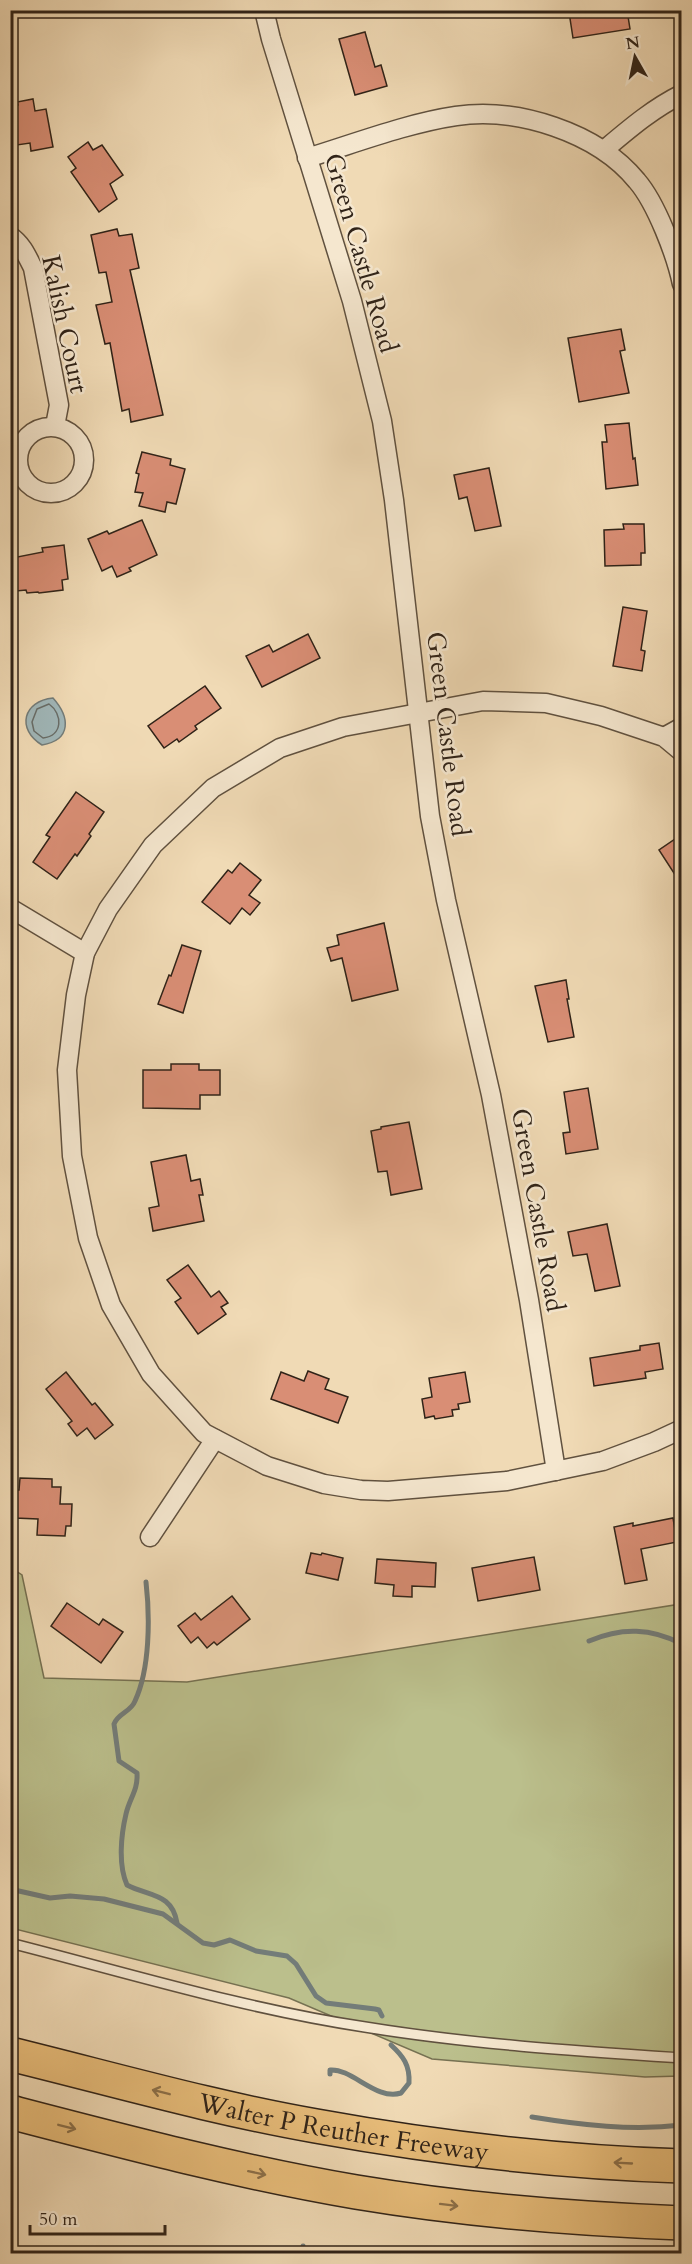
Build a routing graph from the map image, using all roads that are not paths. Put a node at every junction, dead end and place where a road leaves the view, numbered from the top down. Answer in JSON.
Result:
{"nodes":[{"id":1,"x":264,"y":10,"type":"edge"},
{"id":2,"x":681,"y":94,"type":"edge"},
{"id":3,"x":604,"y":150,"type":"junction"},
{"id":4,"x":307,"y":158,"type":"junction"},
{"id":5,"x":11,"y":237,"type":"edge"},
{"id":6,"x":681,"y":284,"type":"edge"},
{"id":7,"x":55,"y":426,"type":"dead end"},
{"id":8,"x":418,"y":712,"type":"junction"},
{"id":9,"x":681,"y":727,"type":"edge"},
{"id":10,"x":664,"y":737,"type":"junction"},
{"id":11,"x":681,"y":752,"type":"edge"},
{"id":12,"x":10,"y":908,"type":"edge"},
{"id":13,"x":85,"y":953,"type":"junction"},
{"id":14,"x":681,"y":1429,"type":"edge"},
{"id":15,"x":215,"y":1439,"type":"junction"},
{"id":16,"x":556,"y":1471,"type":"junction"},
{"id":17,"x":150,"y":1537,"type":"dead end"},
{"id":18,"x":10,"y":1943,"type":"edge"},
{"id":19,"x":10,"y":2054,"type":"edge"},
{"id":20,"x":681,"y":2058,"type":"edge"},
{"id":21,"x":10,"y":2112,"type":"edge"},
{"id":22,"x":681,"y":2166,"type":"edge"},
{"id":23,"x":681,"y":2223,"type":"edge"}],
"edges":[{"from":1,"to":4,"type":"street","name":"Green Castle Road"},
{"from":2,"to":3,"type":"street"},
{"from":3,"to":4,"type":"street"},
{"from":3,"to":6,"type":"street"},
{"from":4,"to":8,"type":"street","name":"Green Castle Road"},
{"from":5,"to":7,"type":"street","name":"Kalish Court"},
{"from":8,"to":10,"type":"street"},
{"from":8,"to":13,"type":"street"},
{"from":8,"to":16,"type":"street","name":"Green Castle Road"},
{"from":9,"to":10,"type":"street"},
{"from":10,"to":11,"type":"street"},
{"from":12,"to":13,"type":"street"},
{"from":13,"to":15,"type":"street"},
{"from":14,"to":16,"type":"street"},
{"from":15,"to":16,"type":"street"},
{"from":15,"to":17,"type":"street"},
{"from":18,"to":20,"type":"lane"},
{"from":22,"to":19,"type":"highway","name":"Walter P Reuther Freeway","one_way":true},
{"from":21,"to":23,"type":"highway","one_way":true}]}
